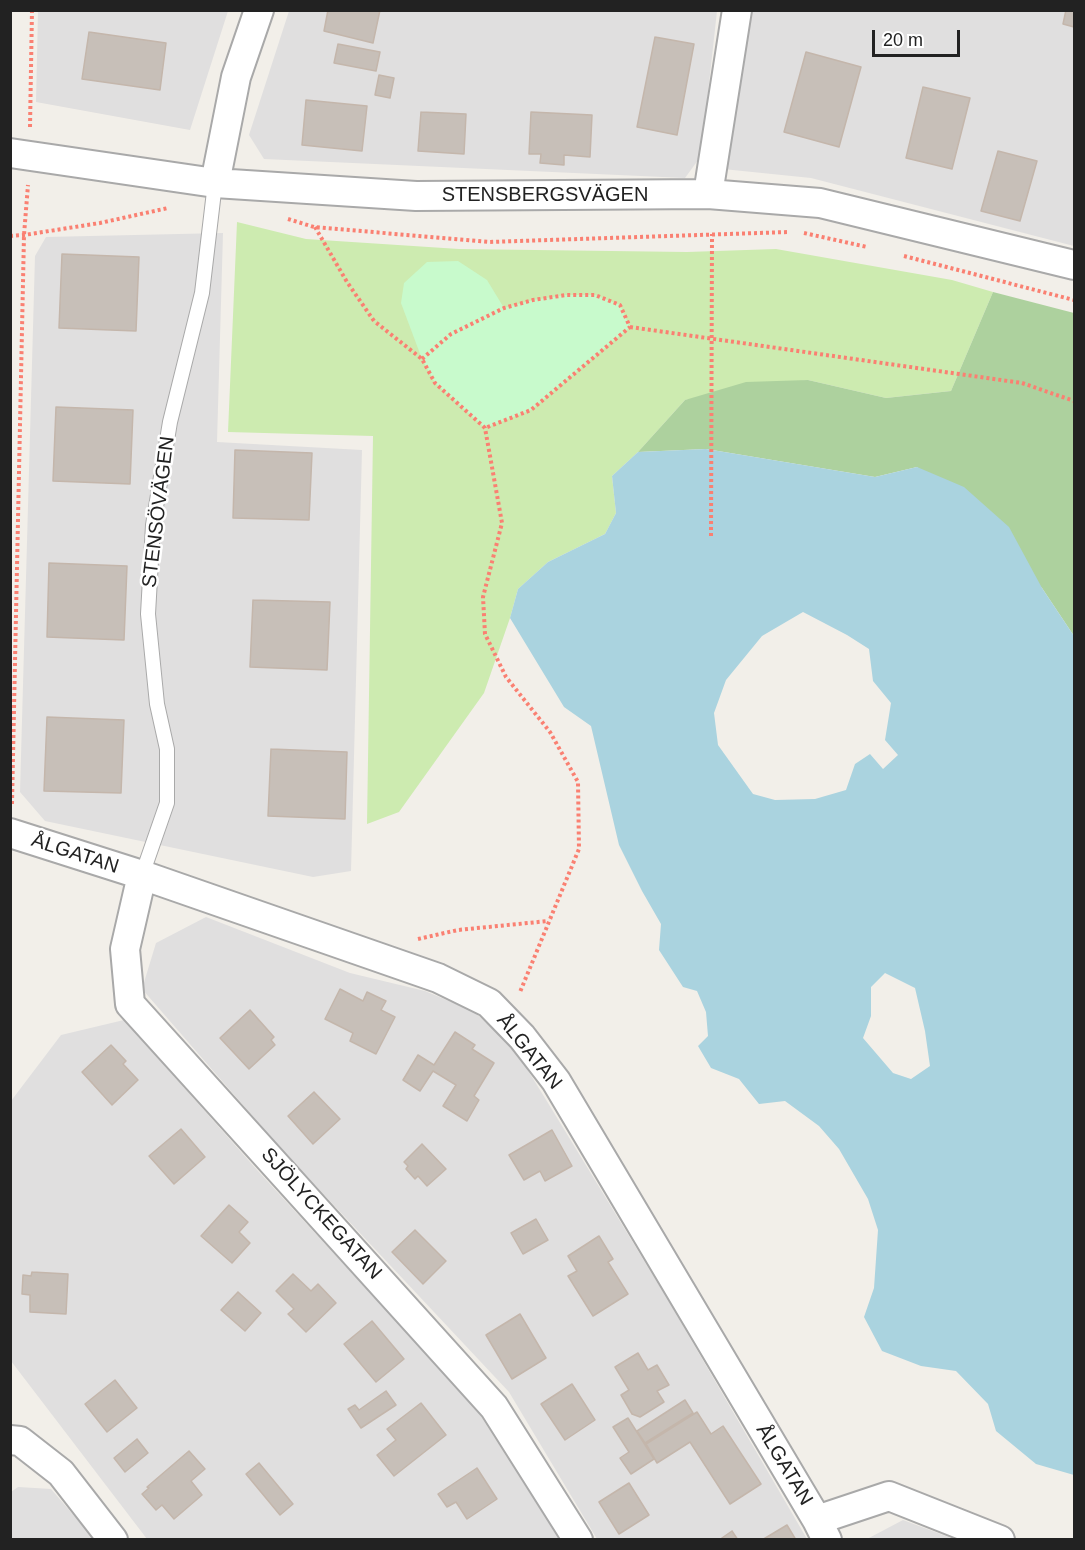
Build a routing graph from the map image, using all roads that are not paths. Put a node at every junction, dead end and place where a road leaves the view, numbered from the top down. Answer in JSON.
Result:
{"nodes":[{"id":1,"x":259,"y":10,"type":"edge"},
{"id":2,"x":737,"y":10,"type":"edge"},
{"id":3,"x":20,"y":154,"type":"edge"},
{"id":4,"x":214,"y":194,"type":"junction"},
{"id":5,"x":708,"y":194,"type":"junction"},
{"id":6,"x":1074,"y":265,"type":"edge"},
{"id":7,"x":11,"y":833,"type":"edge"},
{"id":8,"x":142,"y":875,"type":"junction"},
{"id":9,"x":10,"y":1440,"type":"edge"},
{"id":10,"x":822,"y":1530,"type":"edge"},
{"id":11,"x":113,"y":1539,"type":"edge"},
{"id":12,"x":578,"y":1539,"type":"edge"},
{"id":13,"x":1000,"y":1539,"type":"edge"}],
"edges":[{"from":1,"to":4,"type":"street"},
{"from":2,"to":5,"type":"street"},
{"from":3,"to":4,"type":"street","name":"STENSBERGSVÄGEN"},
{"from":4,"to":5,"type":"street","name":"STENSBERGSVÄGEN"},
{"from":4,"to":8,"type":"lane","name":"STENSÖVÄGEN"},
{"from":5,"to":6,"type":"street","name":"STENSBERGSVÄGEN"},
{"from":7,"to":8,"type":"street","name":"ÅLGATAN"},
{"from":8,"to":10,"type":"street","name":"ÅLGATAN"},
{"from":8,"to":12,"type":"street","name":"SJÖLYCKEGATAN"},
{"from":9,"to":11,"type":"street"},
{"from":10,"to":13,"type":"street"}]}
